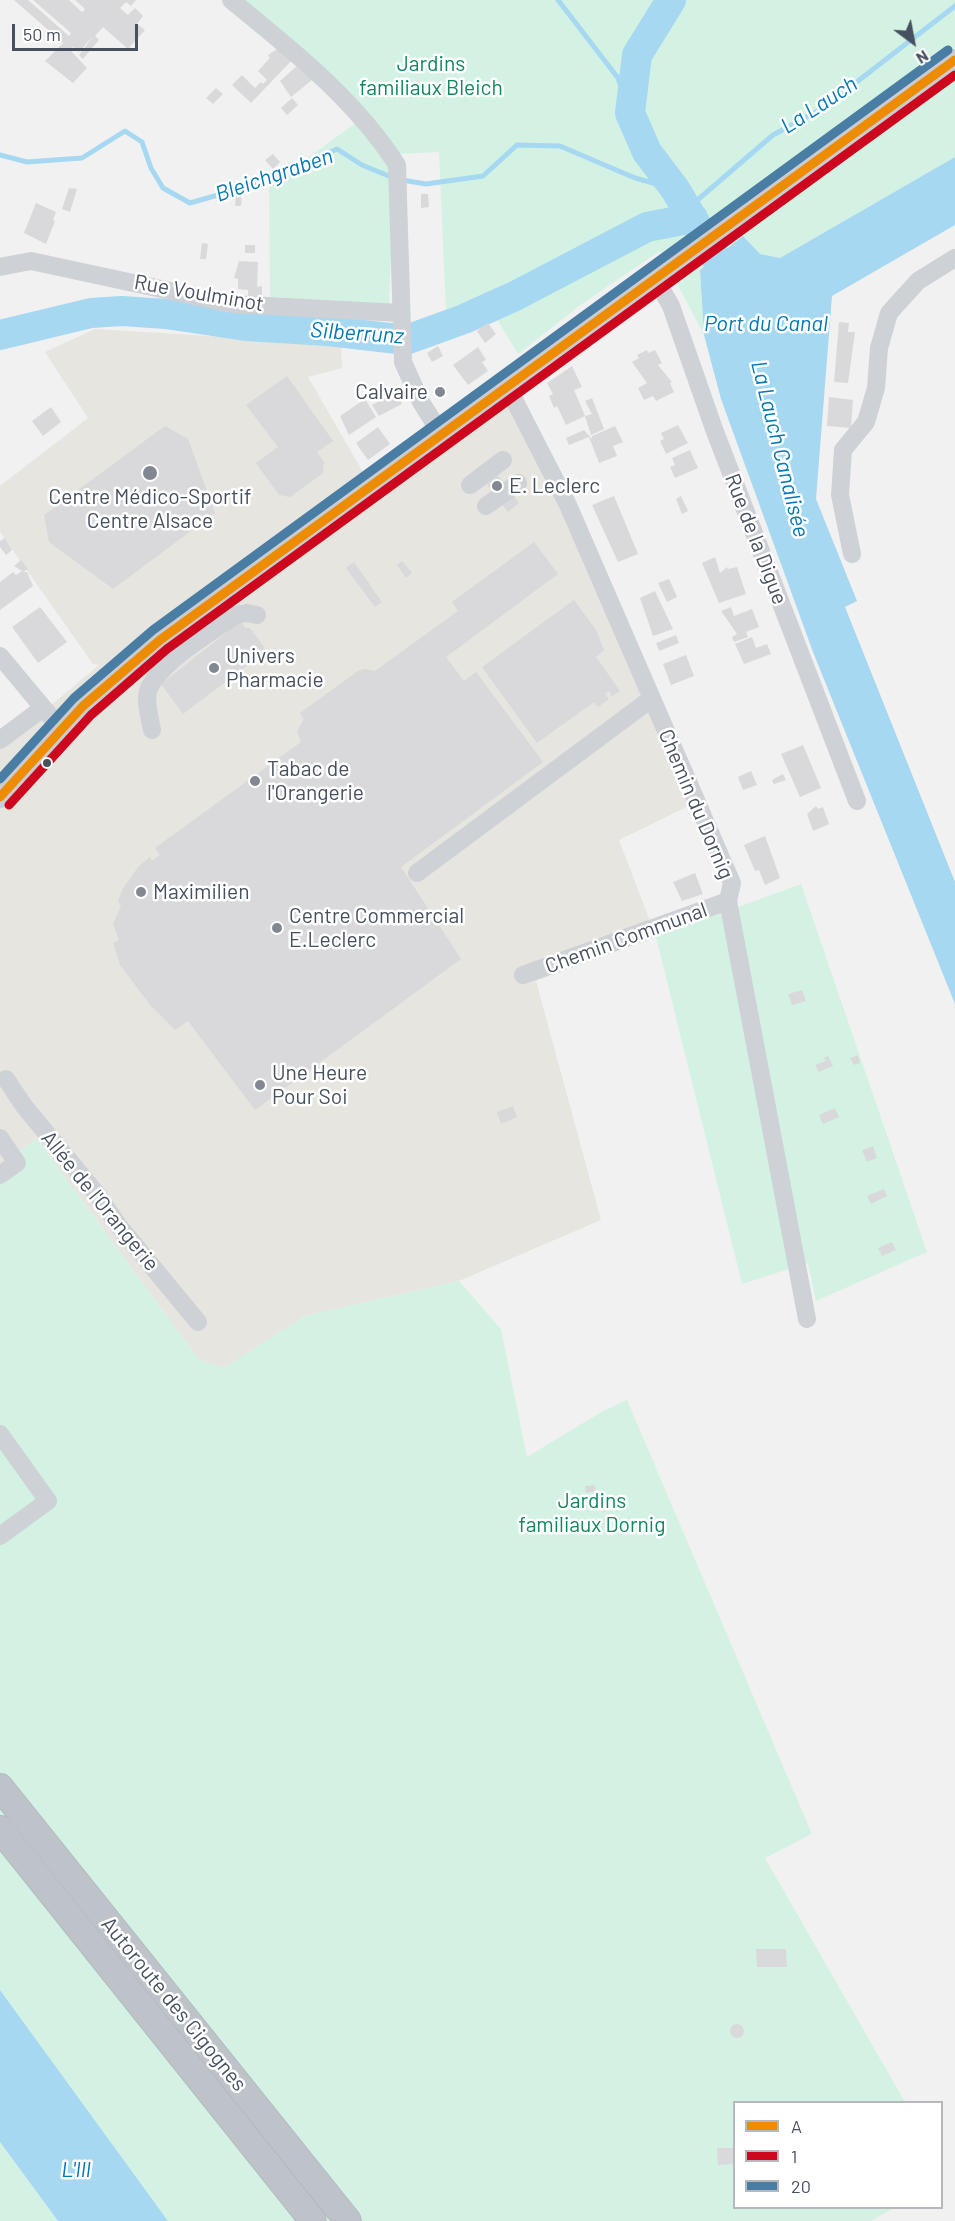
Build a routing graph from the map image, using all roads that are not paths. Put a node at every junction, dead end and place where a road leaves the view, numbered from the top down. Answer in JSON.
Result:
{"nodes":[{"id":1,"x":231,"y":0,"type":"edge"},
{"id":2,"x":955,"y":60,"type":"edge"},
{"id":3,"x":955,"y":258,"type":"edge"},
{"id":4,"x":0,"y":267,"type":"edge"},
{"id":5,"x":655,"y":278,"type":"junction"},
{"id":6,"x":400,"y":320,"type":"junction"},
{"id":7,"x":507,"y":386,"type":"junction"},
{"id":8,"x":441,"y":434,"type":"junction"},
{"id":9,"x":514,"y":477,"type":"joint"},
{"id":10,"x":852,"y":554,"type":"dead end"},
{"id":11,"x":257,"y":615,"type":"dead end"},
{"id":12,"x":0,"y":656,"type":"edge"},
{"id":13,"x":651,"y":699,"type":"junction"},
{"id":14,"x":44,"y":708,"type":"junction"},
{"id":15,"x":61,"y":729,"type":"junction"},
{"id":16,"x":152,"y":730,"type":"dead end"},
{"id":17,"x":0,"y":740,"type":"edge"},
{"id":18,"x":0,"y":797,"type":"edge"},
{"id":19,"x":857,"y":801,"type":"dead end"},
{"id":20,"x":417,"y":873,"type":"dead end"},
{"id":21,"x":728,"y":901,"type":"junction"},
{"id":22,"x":523,"y":975,"type":"dead end"},
{"id":23,"x":6,"y":1079,"type":"dead end"},
{"id":24,"x":0,"y":1137,"type":"edge"},
{"id":25,"x":0,"y":1175,"type":"edge"},
{"id":26,"x":807,"y":1319,"type":"dead end"},
{"id":27,"x":198,"y":1322,"type":"dead end"},
{"id":28,"x":0,"y":1434,"type":"edge"},
{"id":29,"x":0,"y":1536,"type":"edge"},
{"id":30,"x":0,"y":1787,"type":"edge"},
{"id":31,"x":0,"y":1829,"type":"edge"},
{"id":32,"x":313,"y":2221,"type":"edge"},
{"id":33,"x":348,"y":2221,"type":"edge"}],
"edges":[{"from":1,"to":6,"type":"street"},
{"from":2,"to":5,"type":"main road"},
{"from":3,"to":10,"type":"street"},
{"from":4,"to":6,"type":"street","name":"Rue Voulminot"},
{"from":5,"to":7,"type":"main road"},
{"from":5,"to":19,"type":"street","name":"Rue de la Digue"},
{"from":6,"to":8,"type":"street"},
{"from":7,"to":8,"type":"main road"},
{"from":7,"to":13,"type":"street","name":"Chemin du Dornig"},
{"from":8,"to":15,"type":"main road"},
{"from":9,"to":9,"type":"street"},
{"from":11,"to":16,"type":"street"},
{"from":12,"to":14,"type":"street"},
{"from":13,"to":20,"type":"street"},
{"from":13,"to":21,"type":"street","name":"Chemin du Dornig"},
{"from":14,"to":15,"type":"street"},
{"from":14,"to":17,"type":"street"},
{"from":15,"to":18,"type":"main road"},
{"from":21,"to":22,"type":"street","name":"Chemin Communal"},
{"from":21,"to":26,"type":"street","name":"Chemin du Dornig"},
{"from":23,"to":27,"type":"street","name":"Allée de l'Orangerie"},
{"from":24,"to":25,"type":"street"},
{"from":28,"to":29,"type":"street"},
{"from":30,"to":33,"type":"highway","name":"Autoroute des Cigognes"},
{"from":31,"to":32,"type":"highway","name":"Autoroute des Cigognes"}]}
